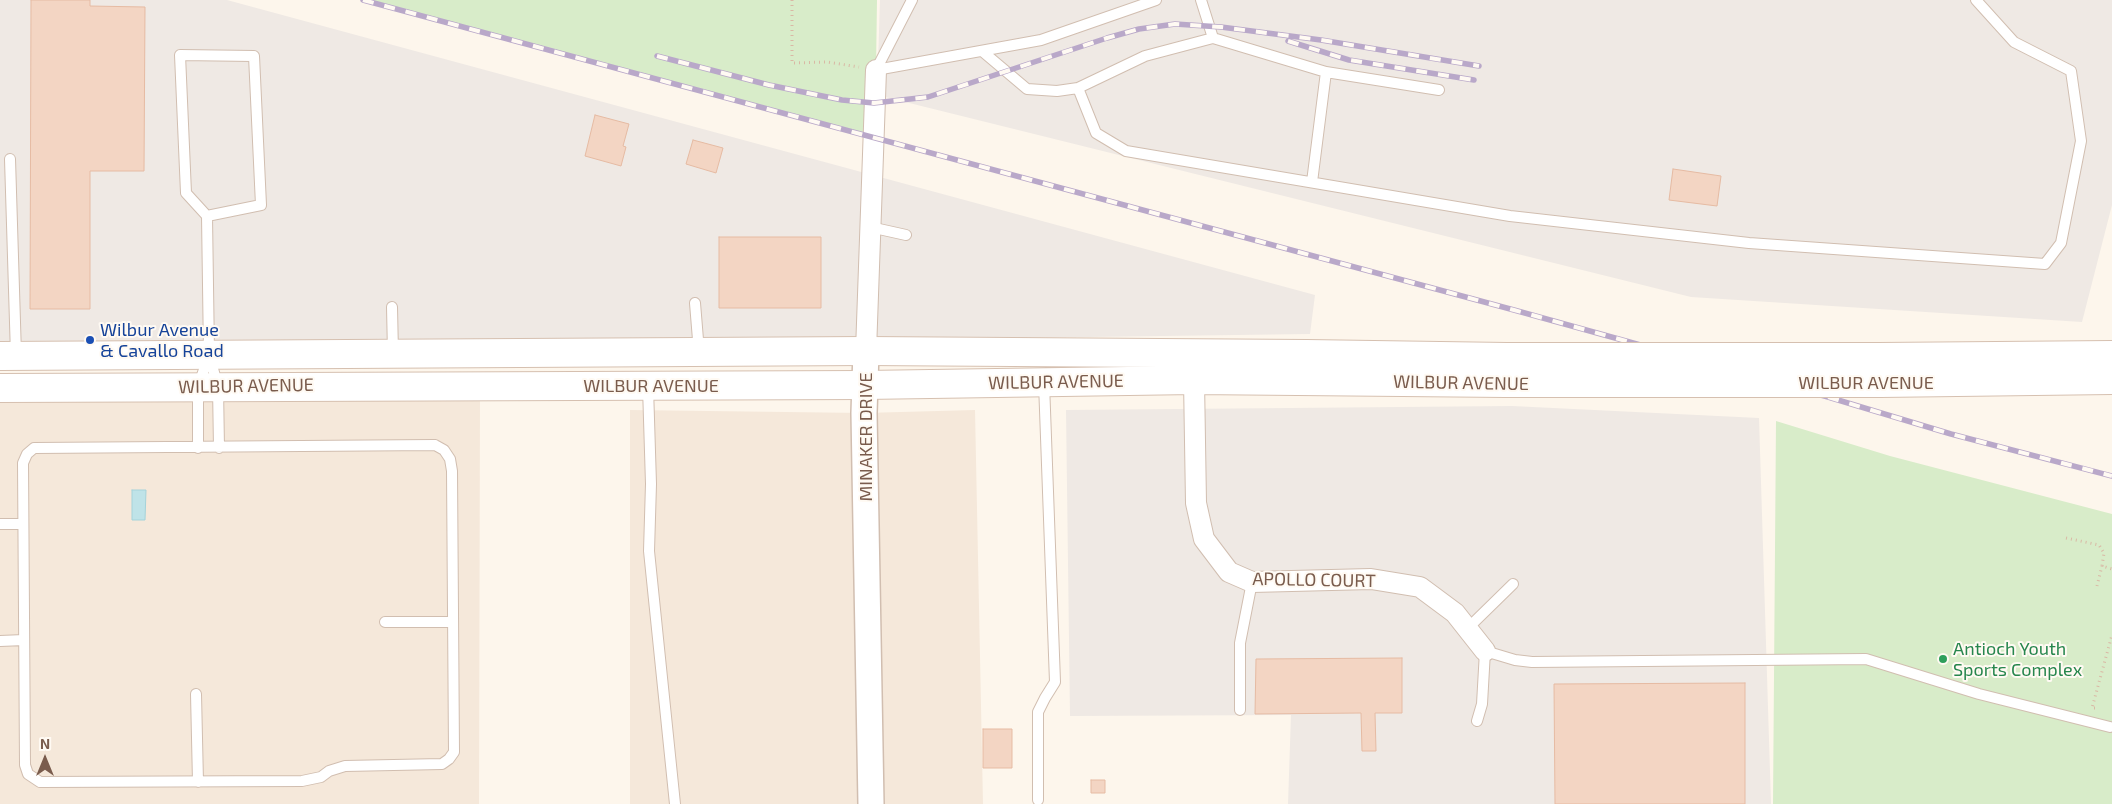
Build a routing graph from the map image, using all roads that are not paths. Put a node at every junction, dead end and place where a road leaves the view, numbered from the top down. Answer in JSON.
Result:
{"nodes":[{"id":1,"x":912,"y":0,"type":"edge"},
{"id":2,"x":1156,"y":0,"type":"edge"},
{"id":3,"x":1201,"y":0,"type":"edge"},
{"id":4,"x":1976,"y":0,"type":"edge"},
{"id":5,"x":1213,"y":38,"type":"junction"},
{"id":6,"x":982,"y":51,"type":"junction"},
{"id":7,"x":876,"y":70,"type":"junction"},
{"id":8,"x":1326,"y":72,"type":"junction"},
{"id":9,"x":1078,"y":88,"type":"junction"},
{"id":10,"x":1439,"y":90,"type":"dead end"},
{"id":11,"x":10,"y":159,"type":"dead end"},
{"id":12,"x":1312,"y":182,"type":"junction"},
{"id":13,"x":207,"y":216,"type":"junction"},
{"id":14,"x":870,"y":227,"type":"junction"},
{"id":15,"x":906,"y":236,"type":"dead end"},
{"id":16,"x":695,"y":303,"type":"dead end"},
{"id":17,"x":392,"y":307,"type":"dead end"},
{"id":18,"x":866,"y":351,"type":"junction"},
{"id":19,"x":699,"y":352,"type":"junction"},
{"id":20,"x":209,"y":354,"type":"junction"},
{"id":21,"x":393,"y":354,"type":"junction"},
{"id":22,"x":2112,"y":355,"type":"edge"},
{"id":23,"x":8,"y":356,"type":"edge"},
{"id":24,"x":1194,"y":367,"type":"junction"},
{"id":25,"x":1879,"y":370,"type":"junction"},
{"id":26,"x":2112,"y":380,"type":"edge"},
{"id":27,"x":1044,"y":382,"type":"junction"},
{"id":28,"x":865,"y":385,"type":"junction"},
{"id":29,"x":310,"y":386,"type":"junction"},
{"id":30,"x":648,"y":386,"type":"junction"},
{"id":31,"x":208,"y":387,"type":"junction"},
{"id":32,"x":0,"y":388,"type":"edge"},
{"id":33,"x":198,"y":448,"type":"junction"},
{"id":34,"x":219,"y":448,"type":"junction"},
{"id":35,"x":0,"y":524,"type":"edge"},
{"id":36,"x":23,"y":524,"type":"junction"},
{"id":37,"x":1252,"y":582,"type":"junction"},
{"id":38,"x":1513,"y":584,"type":"dead end"},
{"id":39,"x":385,"y":622,"type":"dead end"},
{"id":40,"x":453,"y":622,"type":"junction"},
{"id":41,"x":1467,"y":628,"type":"junction"},
{"id":42,"x":0,"y":640,"type":"edge"},
{"id":43,"x":24,"y":640,"type":"junction"},
{"id":44,"x":1485,"y":651,"type":"junction"},
{"id":45,"x":196,"y":694,"type":"dead end"},
{"id":46,"x":1240,"y":710,"type":"dead end"},
{"id":47,"x":1477,"y":721,"type":"dead end"},
{"id":48,"x":2110,"y":727,"type":"dead end"},
{"id":49,"x":198,"y":782,"type":"junction"},
{"id":50,"x":1038,"y":800,"type":"dead end"},
{"id":51,"x":675,"y":804,"type":"edge"},
{"id":52,"x":871,"y":804,"type":"edge"}],
"edges":[{"from":1,"to":7,"type":"lane"},
{"from":2,"to":6,"type":"lane"},
{"from":3,"to":5,"type":"lane"},
{"from":4,"to":12,"type":"lane"},
{"from":5,"to":8,"type":"lane"},
{"from":5,"to":9,"type":"lane"},
{"from":6,"to":7,"type":"lane"},
{"from":6,"to":9,"type":"lane"},
{"from":7,"to":14,"type":"street","name":"MINAKER DRIVE"},
{"from":8,"to":10,"type":"lane"},
{"from":8,"to":12,"type":"lane"},
{"from":9,"to":12,"type":"lane"},
{"from":11,"to":23,"type":"lane"},
{"from":13,"to":13,"type":"lane"},
{"from":13,"to":20,"type":"lane"},
{"from":14,"to":15,"type":"lane"},
{"from":14,"to":18,"type":"street","name":"MINAKER DRIVE"},
{"from":16,"to":19,"type":"lane"},
{"from":17,"to":21,"type":"lane"},
{"from":18,"to":19,"type":"main road","name":"WILBUR AVENUE"},
{"from":18,"to":24,"type":"main road","name":"WILBUR AVENUE"},
{"from":18,"to":28,"type":"street","name":"MINAKER DRIVE"},
{"from":19,"to":21,"type":"main road","name":"WILBUR AVENUE"},
{"from":20,"to":21,"type":"main road","name":"WILBUR AVENUE"},
{"from":20,"to":23,"type":"main road","name":"WILBUR AVENUE"},
{"from":20,"to":31,"type":"lane"},
{"from":20,"to":31,"type":"lane"},
{"from":21,"to":29,"type":"main road"},
{"from":22,"to":25,"type":"main road","name":"WILBUR AVENUE"},
{"from":24,"to":25,"type":"main road","name":"WILBUR AVENUE","bridge":true},
{"from":24,"to":27,"type":"main road","name":"WILBUR AVENUE"},
{"from":24,"to":37,"type":"street","name":"APOLLO COURT"},
{"from":25,"to":26,"type":"main road","name":"WILBUR AVENUE"},
{"from":27,"to":28,"type":"main road","name":"WILBUR AVENUE"},
{"from":27,"to":50,"type":"lane"},
{"from":28,"to":30,"type":"main road","name":"WILBUR AVENUE"},
{"from":28,"to":52,"type":"street","name":"MINAKER DRIVE"},
{"from":29,"to":30,"type":"main road","name":"WILBUR AVENUE"},
{"from":29,"to":31,"type":"main road","name":"WILBUR AVENUE"},
{"from":30,"to":51,"type":"lane"},
{"from":31,"to":32,"type":"main road","name":"WILBUR AVENUE"},
{"from":31,"to":33,"type":"lane"},
{"from":31,"to":34,"type":"lane"},
{"from":33,"to":34,"type":"lane"},
{"from":33,"to":36,"type":"lane"},
{"from":34,"to":40,"type":"lane"},
{"from":35,"to":36,"type":"lane"},
{"from":36,"to":43,"type":"lane"},
{"from":37,"to":41,"type":"street","name":"APOLLO COURT"},
{"from":37,"to":46,"type":"lane"},
{"from":38,"to":41,"type":"lane"},
{"from":39,"to":40,"type":"lane"},
{"from":40,"to":49,"type":"lane"},
{"from":41,"to":44,"type":"street","name":"APOLLO COURT"},
{"from":42,"to":43,"type":"lane"},
{"from":43,"to":49,"type":"lane"},
{"from":44,"to":47,"type":"lane"},
{"from":44,"to":48,"type":"lane"},
{"from":45,"to":49,"type":"lane"}]}
